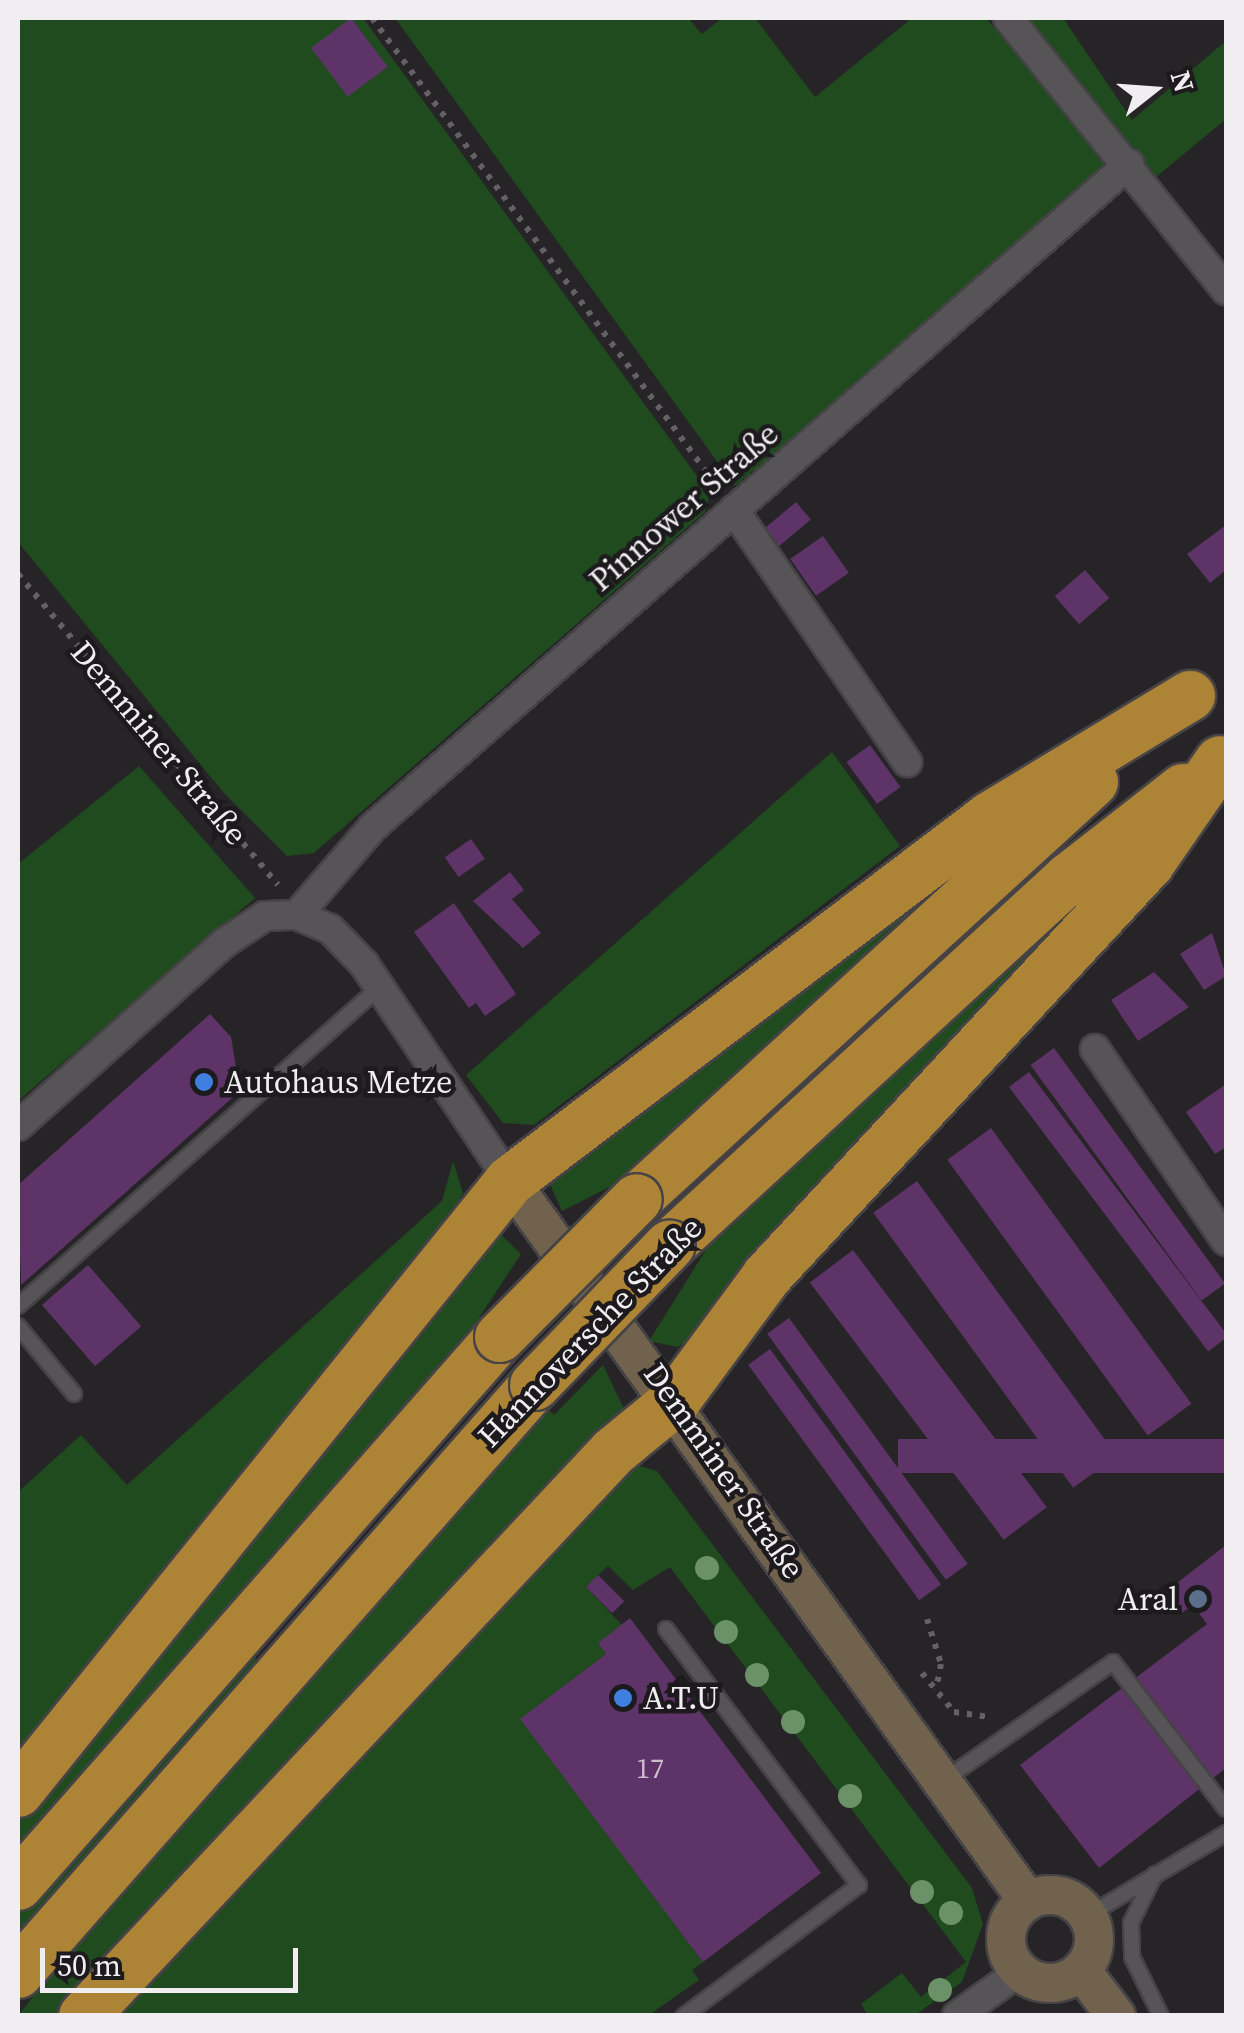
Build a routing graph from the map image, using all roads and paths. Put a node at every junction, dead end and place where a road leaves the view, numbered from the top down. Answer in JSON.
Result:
{"nodes":[{"id":1,"x":372,"y":18,"type":"edge"},
{"id":2,"x":1008,"y":18,"type":"edge"},
{"id":3,"x":1129,"y":164,"type":"junction"},
{"id":4,"x":1226,"y":290,"type":"edge"},
{"id":5,"x":734,"y":510,"type":"junction"},
{"id":6,"x":18,"y":574,"type":"edge"},
{"id":7,"x":1208,"y":683,"type":"edge"},
{"id":8,"x":1223,"y":758,"type":"edge"},
{"id":9,"x":907,"y":762,"type":"dead end"},
{"id":10,"x":298,"y":916,"type":"junction"},
{"id":11,"x":380,"y":987,"type":"junction"},
{"id":12,"x":1095,"y":1049,"type":"dead end"},
{"id":13,"x":18,"y":1126,"type":"edge"},
{"id":14,"x":510,"y":1181,"type":"junction"},
{"id":15,"x":1226,"y":1241,"type":"edge"},
{"id":16,"x":18,"y":1306,"type":"edge"},
{"id":17,"x":18,"y":1326,"type":"edge"},
{"id":18,"x":74,"y":1394,"type":"dead end"},
{"id":19,"x":675,"y":1401,"type":"junction"},
{"id":20,"x":927,"y":1619,"type":"dead end"},
{"id":21,"x":666,"y":1629,"type":"dead end"},
{"id":22,"x":922,"y":1674,"type":"dead end"},
{"id":23,"x":936,"y":1691,"type":"junction"},
{"id":24,"x":997,"y":1715,"type":"dead end"},
{"id":25,"x":943,"y":1780,"type":"junction"},
{"id":26,"x":18,"y":1792,"type":"edge"},
{"id":27,"x":1226,"y":1809,"type":"edge"},
{"id":28,"x":1226,"y":1833,"type":"edge"},
{"id":29,"x":1156,"y":1872,"type":"junction"},
{"id":30,"x":18,"y":1885,"type":"edge"},
{"id":31,"x":1028,"y":1901,"type":"junction"},
{"id":32,"x":1087,"y":1916,"type":"junction"},
{"id":33,"x":1081,"y":1970,"type":"junction"},
{"id":34,"x":1020,"y":1972,"type":"junction"},
{"id":35,"x":18,"y":1974,"type":"edge"},
{"id":36,"x":84,"y":2016,"type":"edge"},
{"id":37,"x":684,"y":2016,"type":"edge"},
{"id":38,"x":957,"y":2016,"type":"edge"},
{"id":39,"x":1116,"y":2016,"type":"edge"},
{"id":40,"x":1161,"y":2016,"type":"edge"}],
"edges":[{"from":1,"to":5,"type":"path"},
{"from":2,"to":3,"type":"street"},
{"from":3,"to":4,"type":"street"},
{"from":3,"to":5,"type":"street","name":"Pinnower Straße"},
{"from":5,"to":9,"type":"street"},
{"from":5,"to":10,"type":"street","name":"Pinnower Straße"},
{"from":6,"to":10,"type":"path","name":"Demminer Straße"},
{"from":7,"to":14,"type":"highway"},
{"from":7,"to":30,"type":"highway","name":"Hannoversche Straße","bridge":true},
{"from":8,"to":19,"type":"highway"},
{"from":8,"to":35,"type":"highway","name":"Hannoversche Straße","bridge":true},
{"from":10,"to":11,"type":"street","name":"Demminer Straße"},
{"from":10,"to":13,"type":"street"},
{"from":11,"to":14,"type":"street","name":"Demminer Straße"},
{"from":11,"to":16,"type":"lane"},
{"from":12,"to":15,"type":"street"},
{"from":14,"to":19,"type":"main road","name":"Demminer Straße"},
{"from":14,"to":26,"type":"highway"},
{"from":17,"to":18,"type":"lane"},
{"from":19,"to":25,"type":"main road","name":"Demminer Straße"},
{"from":19,"to":36,"type":"highway"},
{"from":20,"to":23,"type":"path"},
{"from":21,"to":37,"type":"lane"},
{"from":22,"to":23,"type":"path"},
{"from":23,"to":24,"type":"path"},
{"from":25,"to":27,"type":"lane"},
{"from":25,"to":31,"type":"main road","name":"Demminer Straße"},
{"from":28,"to":29,"type":"lane"},
{"from":29,"to":32,"type":"lane"},
{"from":29,"to":40,"type":"lane"},
{"from":31,"to":32,"type":"main road"},
{"from":31,"to":34,"type":"main road"},
{"from":32,"to":33,"type":"main road"},
{"from":33,"to":34,"type":"main road"},
{"from":33,"to":39,"type":"main road"},
{"from":34,"to":38,"type":"street"}]}
